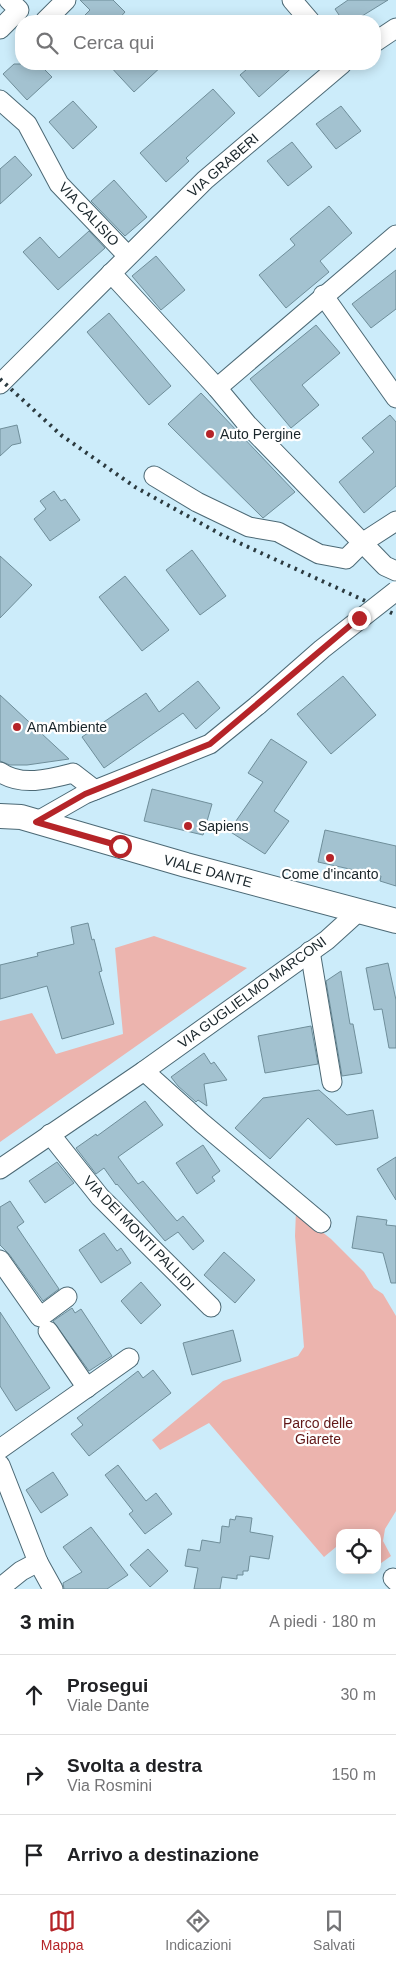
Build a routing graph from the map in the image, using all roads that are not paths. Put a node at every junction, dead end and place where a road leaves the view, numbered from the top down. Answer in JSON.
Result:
{"nodes":[{"id":1,"x":66,"y":0,"type":"edge"},
{"id":2,"x":292,"y":0,"type":"edge"},
{"id":3,"x":20,"y":10,"type":"edge"},
{"id":4,"x":51,"y":15,"type":"edge"},
{"id":5,"x":305,"y":15,"type":"edge"},
{"id":6,"x":396,"y":28,"type":"edge"},
{"id":7,"x":0,"y":29,"type":"edge"},
{"id":8,"x":381,"y":38,"type":"edge"},
{"id":9,"x":335,"y":70,"type":"edge"},
{"id":10,"x":0,"y":100,"type":"edge"},
{"id":11,"x":396,"y":235,"type":"edge"},
{"id":12,"x":128,"y":256,"type":"junction"},
{"id":13,"x":110,"y":273,"type":"junction"},
{"id":14,"x":323,"y":295,"type":"junction"},
{"id":15,"x":0,"y":384,"type":"edge"},
{"id":16,"x":217,"y":388,"type":"junction"},
{"id":17,"x":396,"y":398,"type":"edge"},
{"id":18,"x":154,"y":476,"type":"dead end"},
{"id":19,"x":396,"y":521,"type":"edge"},
{"id":20,"x":362,"y":543,"type":"junction"},
{"id":21,"x":392,"y":566,"type":"edge"},
{"id":22,"x":396,"y":591,"type":"edge"},
{"id":23,"x":0,"y":772,"type":"edge"},
{"id":24,"x":95,"y":790,"type":"junction"},
{"id":25,"x":0,"y":804,"type":"edge"},
{"id":26,"x":19,"y":818,"type":"edge"},
{"id":27,"x":358,"y":911,"type":"junction"},
{"id":28,"x":396,"y":920,"type":"edge"},
{"id":29,"x":310,"y":951,"type":"junction"},
{"id":30,"x":144,"y":1070,"type":"junction"},
{"id":31,"x":332,"y":1082,"type":"dead end"},
{"id":32,"x":50,"y":1134,"type":"junction"},
{"id":33,"x":0,"y":1170,"type":"edge"},
{"id":34,"x":321,"y":1223,"type":"dead end"},
{"id":35,"x":0,"y":1260,"type":"edge"},
{"id":36,"x":67,"y":1297,"type":"dead end"},
{"id":37,"x":211,"y":1307,"type":"dead end"},
{"id":38,"x":48,"y":1331,"type":"dead end"},
{"id":39,"x":129,"y":1358,"type":"dead end"},
{"id":40,"x":87,"y":1388,"type":"junction"},
{"id":41,"x":0,"y":1449,"type":"edge"},
{"id":42,"x":0,"y":1465,"type":"edge"},
{"id":43,"x":34,"y":1564,"type":"junction"},
{"id":44,"x":0,"y":1588,"type":"edge"},
{"id":45,"x":53,"y":1589,"type":"edge"}],
"edges":[{"from":1,"to":4,"type":"street"},
{"from":2,"to":5,"type":"street"},
{"from":3,"to":7,"type":"street"},
{"from":6,"to":8,"type":"street"},
{"from":9,"to":12,"type":"street","name":"VIA GRABERI"},
{"from":10,"to":12,"type":"street","name":"VIA CALISIO"},
{"from":11,"to":14,"type":"street"},
{"from":12,"to":13,"type":"street","name":"VIA GRABERI"},
{"from":13,"to":15,"type":"street","name":"VIA GRABERI"},
{"from":13,"to":16,"type":"street"},
{"from":14,"to":16,"type":"street"},
{"from":14,"to":17,"type":"street"},
{"from":16,"to":20,"type":"street"},
{"from":18,"to":20,"type":"street"},
{"from":19,"to":20,"type":"street"},
{"from":20,"to":21,"type":"street"},
{"from":22,"to":24,"type":"street","bridge":true},
{"from":23,"to":24,"type":"street"},
{"from":24,"to":26,"type":"street"},
{"from":25,"to":26,"type":"main road","name":"VIALE DANTE"},
{"from":26,"to":27,"type":"main road","name":"VIALE DANTE"},
{"from":27,"to":28,"type":"main road","name":"VIALE DANTE"},
{"from":27,"to":29,"type":"street","name":"VIA GUGLIELMO MARCONI"},
{"from":29,"to":30,"type":"street","name":"VIA GUGLIELMO MARCONI"},
{"from":29,"to":31,"type":"street"},
{"from":30,"to":32,"type":"street","name":"VIA GUGLIELMO MARCONI"},
{"from":30,"to":34,"type":"street"},
{"from":32,"to":33,"type":"street","name":"VIA GUGLIELMO MARCONI"},
{"from":32,"to":37,"type":"street","name":"VIA DEI MONTI PALLIDI"},
{"from":35,"to":36,"type":"street"},
{"from":38,"to":40,"type":"street"},
{"from":39,"to":40,"type":"street"},
{"from":40,"to":41,"type":"street"},
{"from":42,"to":43,"type":"street"},
{"from":43,"to":44,"type":"street"},
{"from":43,"to":45,"type":"street"}]}
